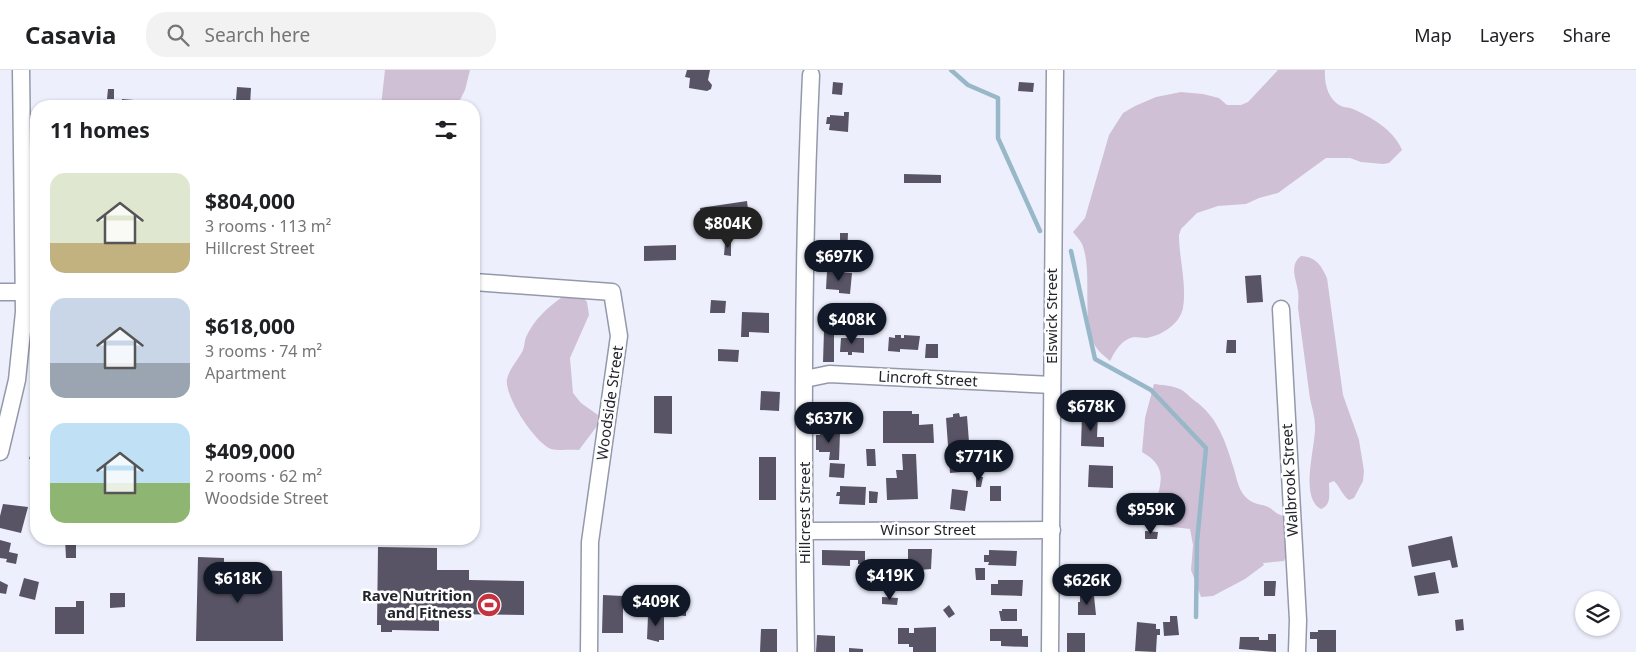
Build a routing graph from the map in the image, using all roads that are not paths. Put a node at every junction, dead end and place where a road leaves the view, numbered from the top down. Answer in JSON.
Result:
{"nodes":[{"id":1,"x":20,"y":70,"type":"edge"},
{"id":2,"x":1055,"y":70,"type":"edge"},
{"id":3,"x":811,"y":75,"type":"dead end"},
{"id":4,"x":29,"y":143,"type":"edge"},
{"id":5,"x":480,"y":282,"type":"edge"},
{"id":6,"x":0,"y":292,"type":"edge"},
{"id":7,"x":23,"y":292,"type":"junction"},
{"id":8,"x":1281,"y":309,"type":"dead end"},
{"id":9,"x":805,"y":379,"type":"junction"},
{"id":10,"x":1052,"y":385,"type":"junction"},
{"id":11,"x":0,"y":449,"type":"edge"},
{"id":12,"x":1052,"y":530,"type":"junction"},
{"id":13,"x":805,"y":531,"type":"junction"},
{"id":14,"x":589,"y":652,"type":"edge"},
{"id":15,"x":806,"y":652,"type":"edge"},
{"id":16,"x":1050,"y":652,"type":"edge"},
{"id":17,"x":1297,"y":652,"type":"edge"}],
"edges":[{"from":1,"to":4,"type":"street"},
{"from":2,"to":10,"type":"street","name":"Elswick Street"},
{"from":3,"to":9,"type":"street","name":"Hillcrest Street"},
{"from":4,"to":7,"type":"street"},
{"from":5,"to":14,"type":"street","name":"Woodside Street"},
{"from":6,"to":7,"type":"street"},
{"from":7,"to":11,"type":"street"},
{"from":8,"to":17,"type":"street","name":"Walbrook Street"},
{"from":9,"to":10,"type":"street","name":"Lincroft Street"},
{"from":9,"to":13,"type":"street","name":"Hillcrest Street"},
{"from":10,"to":12,"type":"street","name":"Elswick Street"},
{"from":12,"to":13,"type":"street","name":"Winsor Street"},
{"from":12,"to":16,"type":"street","name":"Elswick Street"},
{"from":13,"to":15,"type":"street","name":"Hillcrest Street"}]}
